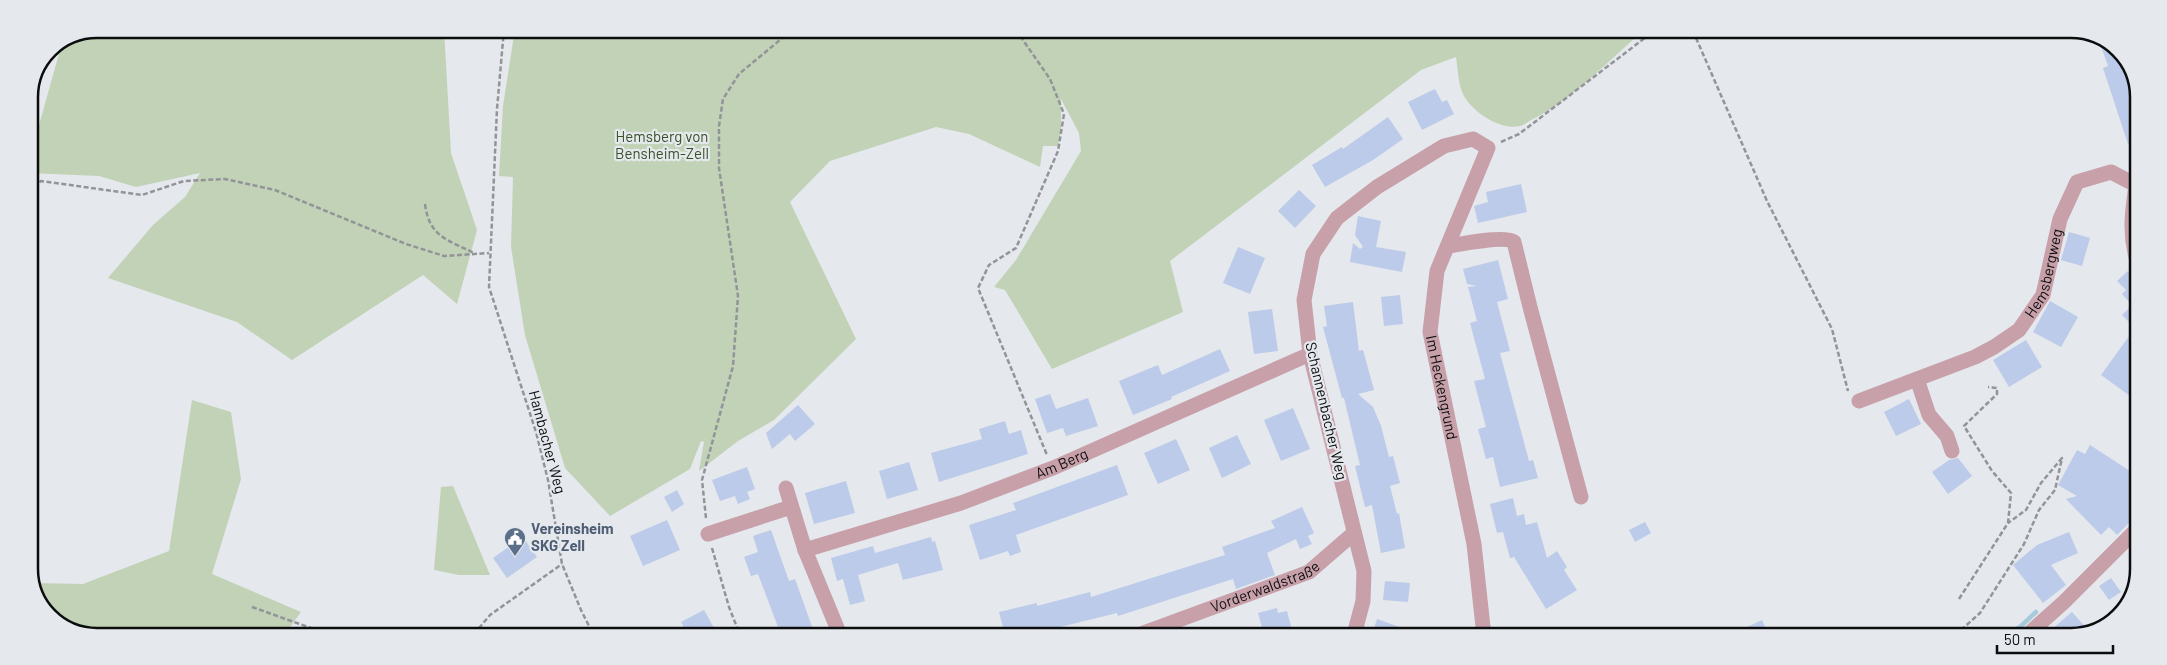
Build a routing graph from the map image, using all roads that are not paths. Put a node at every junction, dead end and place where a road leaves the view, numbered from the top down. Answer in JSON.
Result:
{"nodes":[{"id":1,"x":1488,"y":148,"type":"joint"},
{"id":2,"x":2129,"y":181,"type":"edge"},
{"id":3,"x":1448,"y":246,"type":"junction"},
{"id":4,"x":1310,"y":354,"type":"junction"},
{"id":5,"x":1917,"y":379,"type":"junction"},
{"id":6,"x":1859,"y":401,"type":"road end"},
{"id":7,"x":1952,"y":451,"type":"dead end"},
{"id":8,"x":786,"y":488,"type":"dead end"},
{"id":9,"x":1581,"y":497,"type":"dead end"},
{"id":10,"x":791,"y":507,"type":"junction"},
{"id":11,"x":1354,"y":532,"type":"junction"},
{"id":12,"x":708,"y":534,"type":"road end"},
{"id":13,"x":2130,"y":536,"type":"edge"},
{"id":14,"x":805,"y":550,"type":"junction"},
{"id":15,"x":837,"y":628,"type":"edge"},
{"id":16,"x":1157,"y":628,"type":"edge"},
{"id":17,"x":1356,"y":628,"type":"edge"},
{"id":18,"x":1483,"y":628,"type":"edge"},
{"id":19,"x":2035,"y":628,"type":"edge"}],
"edges":[{"from":1,"to":3,"type":"street","name":"Im Heckengrund"},
{"from":1,"to":4,"type":"street","name":"Schannenbacher Weg"},
{"from":2,"to":5,"type":"street","name":"Hemsbergweg"},
{"from":3,"to":9,"type":"street"},
{"from":3,"to":18,"type":"street","name":"Im Heckengrund"},
{"from":4,"to":11,"type":"street","name":"Schannenbacher Weg"},
{"from":4,"to":14,"type":"street","name":"Am Berg"},
{"from":5,"to":6,"type":"street","name":"Hemsbergweg"},
{"from":5,"to":7,"type":"street"},
{"from":8,"to":10,"type":"street"},
{"from":10,"to":12,"type":"street"},
{"from":10,"to":14,"type":"street"},
{"from":11,"to":16,"type":"street","name":"Vorderwaldstraße"},
{"from":11,"to":17,"type":"street","name":"Schannenbacher Weg"},
{"from":13,"to":19,"type":"street"},
{"from":14,"to":15,"type":"street"}]}
